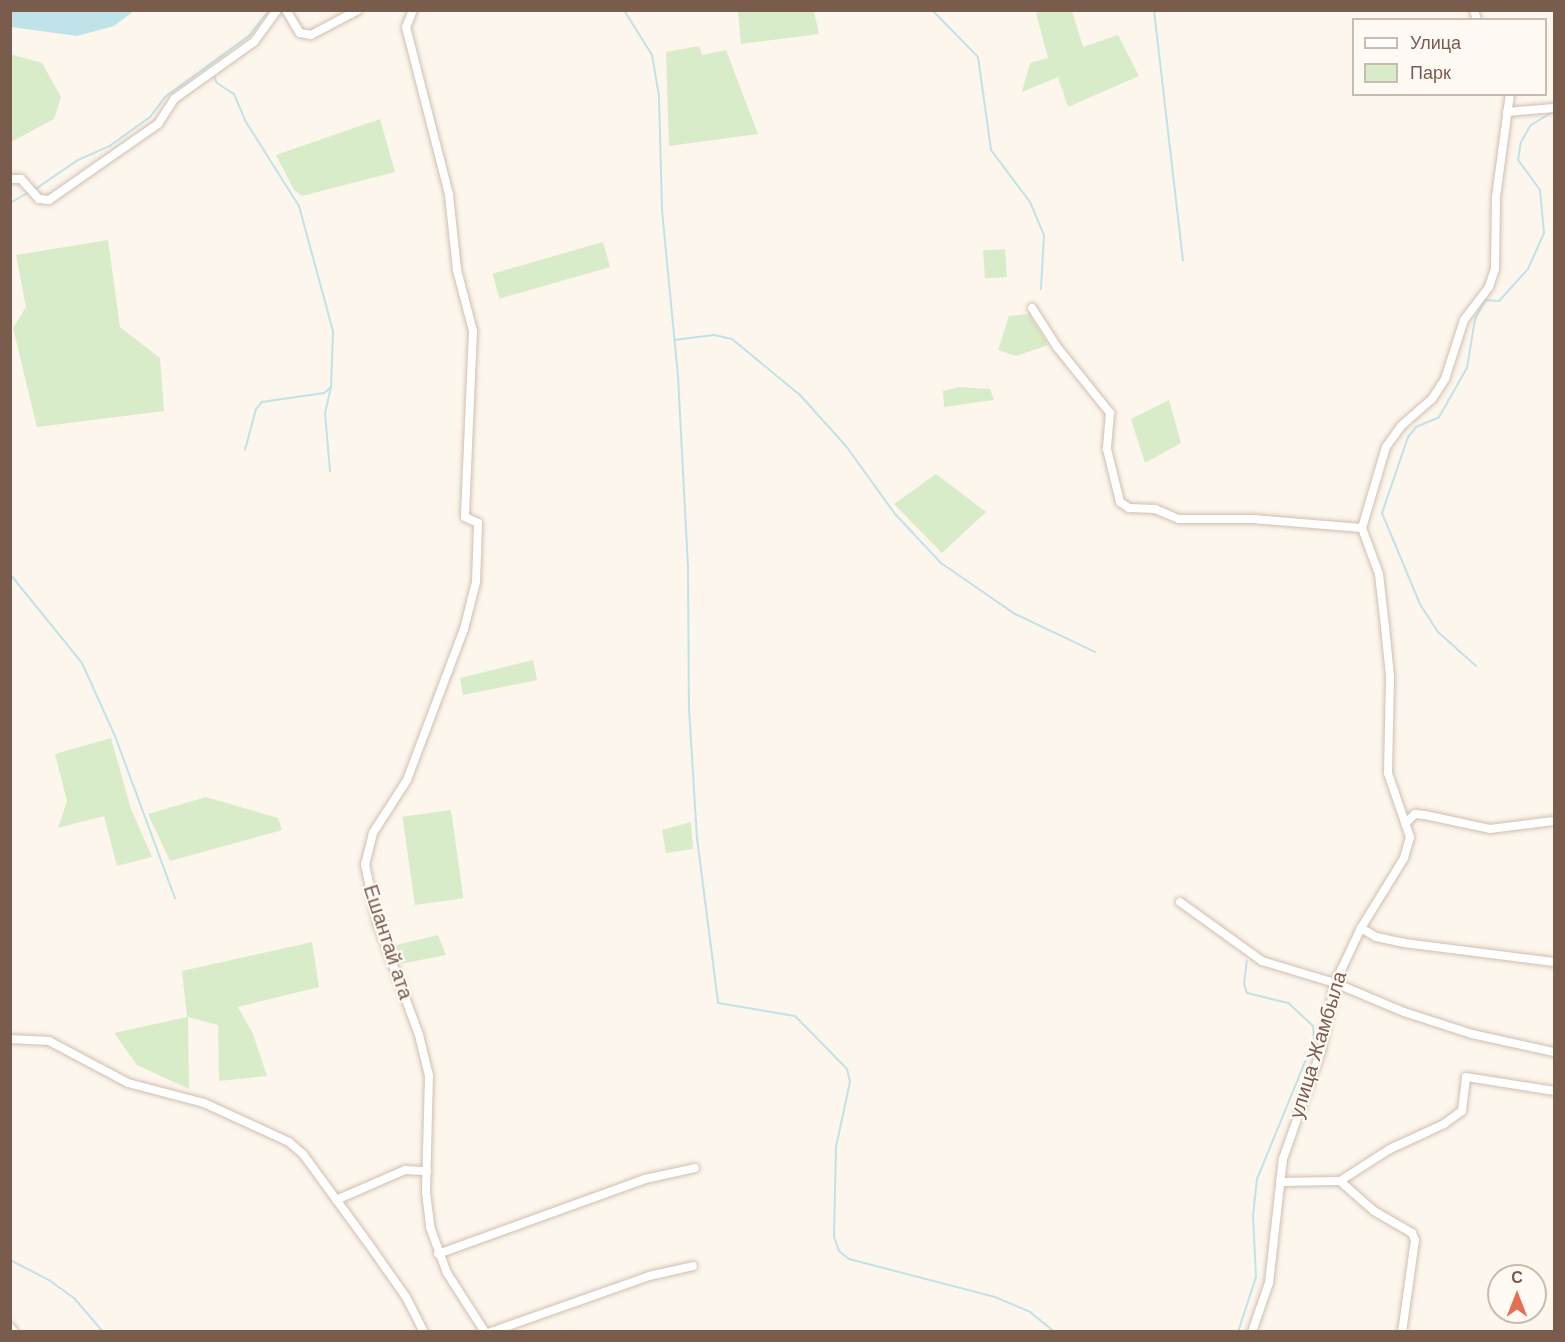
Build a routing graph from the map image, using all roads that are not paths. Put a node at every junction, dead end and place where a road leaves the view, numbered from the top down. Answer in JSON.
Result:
{"nodes":[{"id":1,"x":277,"y":10,"type":"edge"},
{"id":2,"x":286,"y":10,"type":"edge"},
{"id":3,"x":358,"y":10,"type":"edge"},
{"id":4,"x":413,"y":10,"type":"edge"},
{"id":5,"x":1510,"y":96,"type":"edge"},
{"id":6,"x":1554,"y":108,"type":"edge"},
{"id":7,"x":1507,"y":112,"type":"junction"},
{"id":8,"x":10,"y":179,"type":"edge"},
{"id":9,"x":1032,"y":308,"type":"dead end"},
{"id":10,"x":1362,"y":528,"type":"junction"},
{"id":11,"x":1408,"y":821,"type":"junction"},
{"id":12,"x":1554,"y":821,"type":"edge"},
{"id":13,"x":1180,"y":902,"type":"dead end"},
{"id":14,"x":1361,"y":928,"type":"junction"},
{"id":15,"x":1554,"y":962,"type":"edge"},
{"id":16,"x":1335,"y":983,"type":"junction"},
{"id":17,"x":10,"y":1039,"type":"edge"},
{"id":18,"x":1554,"y":1052,"type":"edge"},
{"id":19,"x":1554,"y":1091,"type":"edge"},
{"id":20,"x":695,"y":1168,"type":"dead end"},
{"id":21,"x":427,"y":1170,"type":"junction"},
{"id":22,"x":1340,"y":1181,"type":"junction"},
{"id":23,"x":1280,"y":1182,"type":"junction"},
{"id":24,"x":336,"y":1200,"type":"junction"},
{"id":25,"x":438,"y":1254,"type":"junction"},
{"id":26,"x":693,"y":1266,"type":"dead end"},
{"id":27,"x":10,"y":1327,"type":"edge"},
{"id":28,"x":14,"y":1332,"type":"edge"},
{"id":29,"x":424,"y":1332,"type":"edge"},
{"id":30,"x":485,"y":1332,"type":"edge"},
{"id":31,"x":490,"y":1332,"type":"edge"},
{"id":32,"x":1252,"y":1332,"type":"edge"},
{"id":33,"x":1402,"y":1332,"type":"edge"}],
"edges":[{"from":1,"to":8,"type":"street"},
{"from":2,"to":3,"type":"street"},
{"from":4,"to":21,"type":"street","name":"Ешантай ата"},
{"from":5,"to":7,"type":"street"},
{"from":6,"to":7,"type":"street"},
{"from":7,"to":10,"type":"street"},
{"from":9,"to":10,"type":"street"},
{"from":10,"to":11,"type":"street"},
{"from":11,"to":12,"type":"street"},
{"from":11,"to":14,"type":"street","name":"улица Жамбыла"},
{"from":13,"to":16,"type":"street"},
{"from":14,"to":15,"type":"street"},
{"from":14,"to":16,"type":"street","name":"улица Жамбыла"},
{"from":16,"to":18,"type":"street"},
{"from":16,"to":23,"type":"street","name":"улица Жамбыла"},
{"from":17,"to":24,"type":"street"},
{"from":19,"to":22,"type":"street"},
{"from":20,"to":25,"type":"street"},
{"from":21,"to":24,"type":"street"},
{"from":21,"to":25,"type":"street","name":"Ешантай ата"},
{"from":22,"to":23,"type":"street"},
{"from":22,"to":33,"type":"street"},
{"from":23,"to":32,"type":"street","name":"улица Жамбыла"},
{"from":24,"to":29,"type":"street"},
{"from":25,"to":30,"type":"street","name":"Ешантай ата"},
{"from":26,"to":31,"type":"street"},
{"from":27,"to":28,"type":"street"}]}
